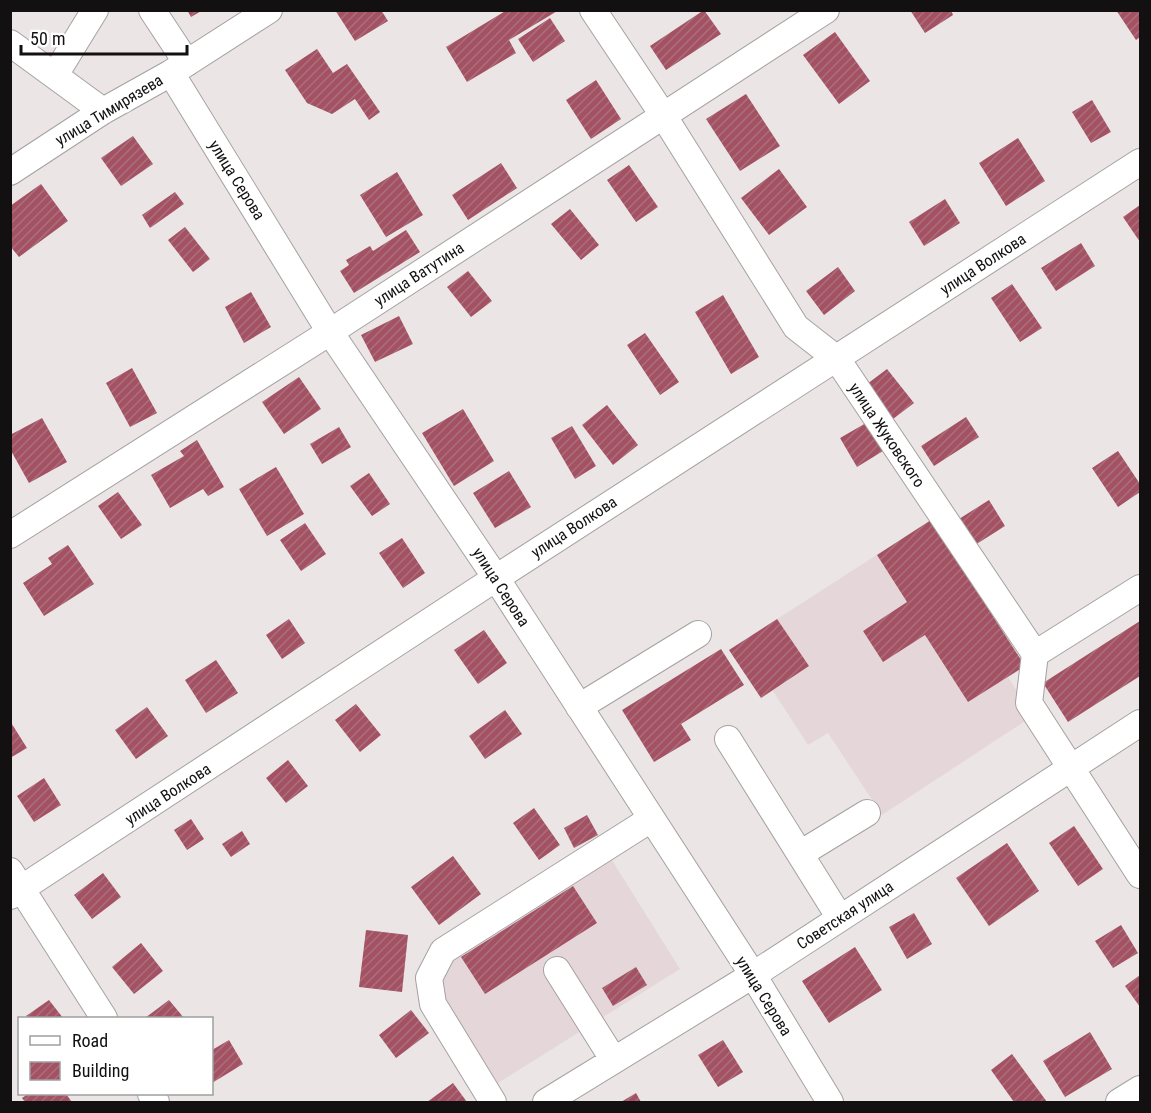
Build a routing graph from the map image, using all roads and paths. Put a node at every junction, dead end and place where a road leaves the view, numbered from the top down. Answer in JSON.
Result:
{"nodes":[{"id":1,"x":95,"y":10,"type":"edge"},
{"id":2,"x":152,"y":10,"type":"edge"},
{"id":3,"x":269,"y":10,"type":"edge"},
{"id":4,"x":593,"y":10,"type":"edge"},
{"id":5,"x":826,"y":10,"type":"edge"},
{"id":6,"x":10,"y":43,"type":"edge"},
{"id":7,"x":179,"y":68,"type":"junction"},
{"id":8,"x":55,"y":75,"type":"junction"},
{"id":9,"x":103,"y":111,"type":"junction"},
{"id":10,"x":663,"y":116,"type":"junction"},
{"id":11,"x":1140,"y":162,"type":"edge"},
{"id":12,"x":10,"y":172,"type":"edge"},
{"id":13,"x":330,"y":332,"type":"junction"},
{"id":14,"x":837,"y":359,"type":"junction"},
{"id":15,"x":10,"y":535,"type":"edge"},
{"id":16,"x":496,"y":578,"type":"junction"},
{"id":17,"x":1140,"y":588,"type":"edge"},
{"id":18,"x":698,"y":634,"type":"dead end"},
{"id":19,"x":1035,"y":654,"type":"junction"},
{"id":20,"x":579,"y":707,"type":"junction"},
{"id":21,"x":1140,"y":723,"type":"edge"},
{"id":22,"x":728,"y":739,"type":"dead end"},
{"id":23,"x":1071,"y":766,"type":"junction"},
{"id":24,"x":867,"y":813,"type":"dead end"},
{"id":25,"x":651,"y":819,"type":"junction"},
{"id":26,"x":800,"y":854,"type":"junction"},
{"id":27,"x":1140,"y":875,"type":"edge"},
{"id":28,"x":14,"y":886,"type":"edge"},
{"id":29,"x":840,"y":918,"type":"junction"},
{"id":30,"x":557,"y":970,"type":"dead end"},
{"id":31,"x":753,"y":975,"type":"junction"},
{"id":32,"x":103,"y":1017,"type":"edge"},
{"id":33,"x":613,"y":1059,"type":"junction"},
{"id":34,"x":1140,"y":1089,"type":"edge"},
{"id":35,"x":494,"y":1102,"type":"edge"},
{"id":36,"x":546,"y":1102,"type":"edge"},
{"id":37,"x":830,"y":1102,"type":"edge"},
{"id":38,"x":1119,"y":1102,"type":"edge"}],
"edges":[{"from":1,"to":8,"type":"street"},
{"from":2,"to":7,"type":"street","name":"улица Серова"},
{"from":3,"to":7,"type":"street","name":"улица Тимирязева"},
{"from":4,"to":10,"type":"street","name":"улица Жуковского"},
{"from":5,"to":10,"type":"street","name":"улица Ватутина"},
{"from":6,"to":8,"type":"street"},
{"from":7,"to":9,"type":"street","name":"улица Тимирязева"},
{"from":7,"to":13,"type":"street","name":"улица Серова"},
{"from":8,"to":9,"type":"street"},
{"from":9,"to":12,"type":"street","name":"улица Тимирязева"},
{"from":10,"to":13,"type":"street","name":"улица Ватутина"},
{"from":10,"to":14,"type":"street","name":"улица Жуковского"},
{"from":11,"to":14,"type":"street","name":"улица Волкова"},
{"from":13,"to":15,"type":"street","name":"улица Ватутина"},
{"from":13,"to":16,"type":"street","name":"улица Серова"},
{"from":14,"to":16,"type":"street","name":"улица Волкова"},
{"from":14,"to":19,"type":"street","name":"улица Жуковского"},
{"from":16,"to":20,"type":"street","name":"улица Серова"},
{"from":16,"to":28,"type":"street","name":"улица Волкова"},
{"from":17,"to":19,"type":"street"},
{"from":18,"to":20,"type":"street"},
{"from":19,"to":23,"type":"street"},
{"from":20,"to":25,"type":"street","name":"улица Серова"},
{"from":21,"to":23,"type":"street","name":"Советская улица"},
{"from":22,"to":26,"type":"street"},
{"from":23,"to":27,"type":"street"},
{"from":23,"to":29,"type":"street","name":"Советская улица"},
{"from":24,"to":26,"type":"street"},
{"from":25,"to":31,"type":"street","name":"улица Серова"},
{"from":25,"to":35,"type":"street"},
{"from":26,"to":29,"type":"street"},
{"from":28,"to":32,"type":"street"},
{"from":29,"to":31,"type":"street","name":"Советская улица"},
{"from":30,"to":33,"type":"street"},
{"from":31,"to":33,"type":"street","name":"Советская улица"},
{"from":31,"to":37,"type":"street","name":"улица Серова"},
{"from":33,"to":36,"type":"street","name":"Советская улица"},
{"from":34,"to":38,"type":"street"}]}
